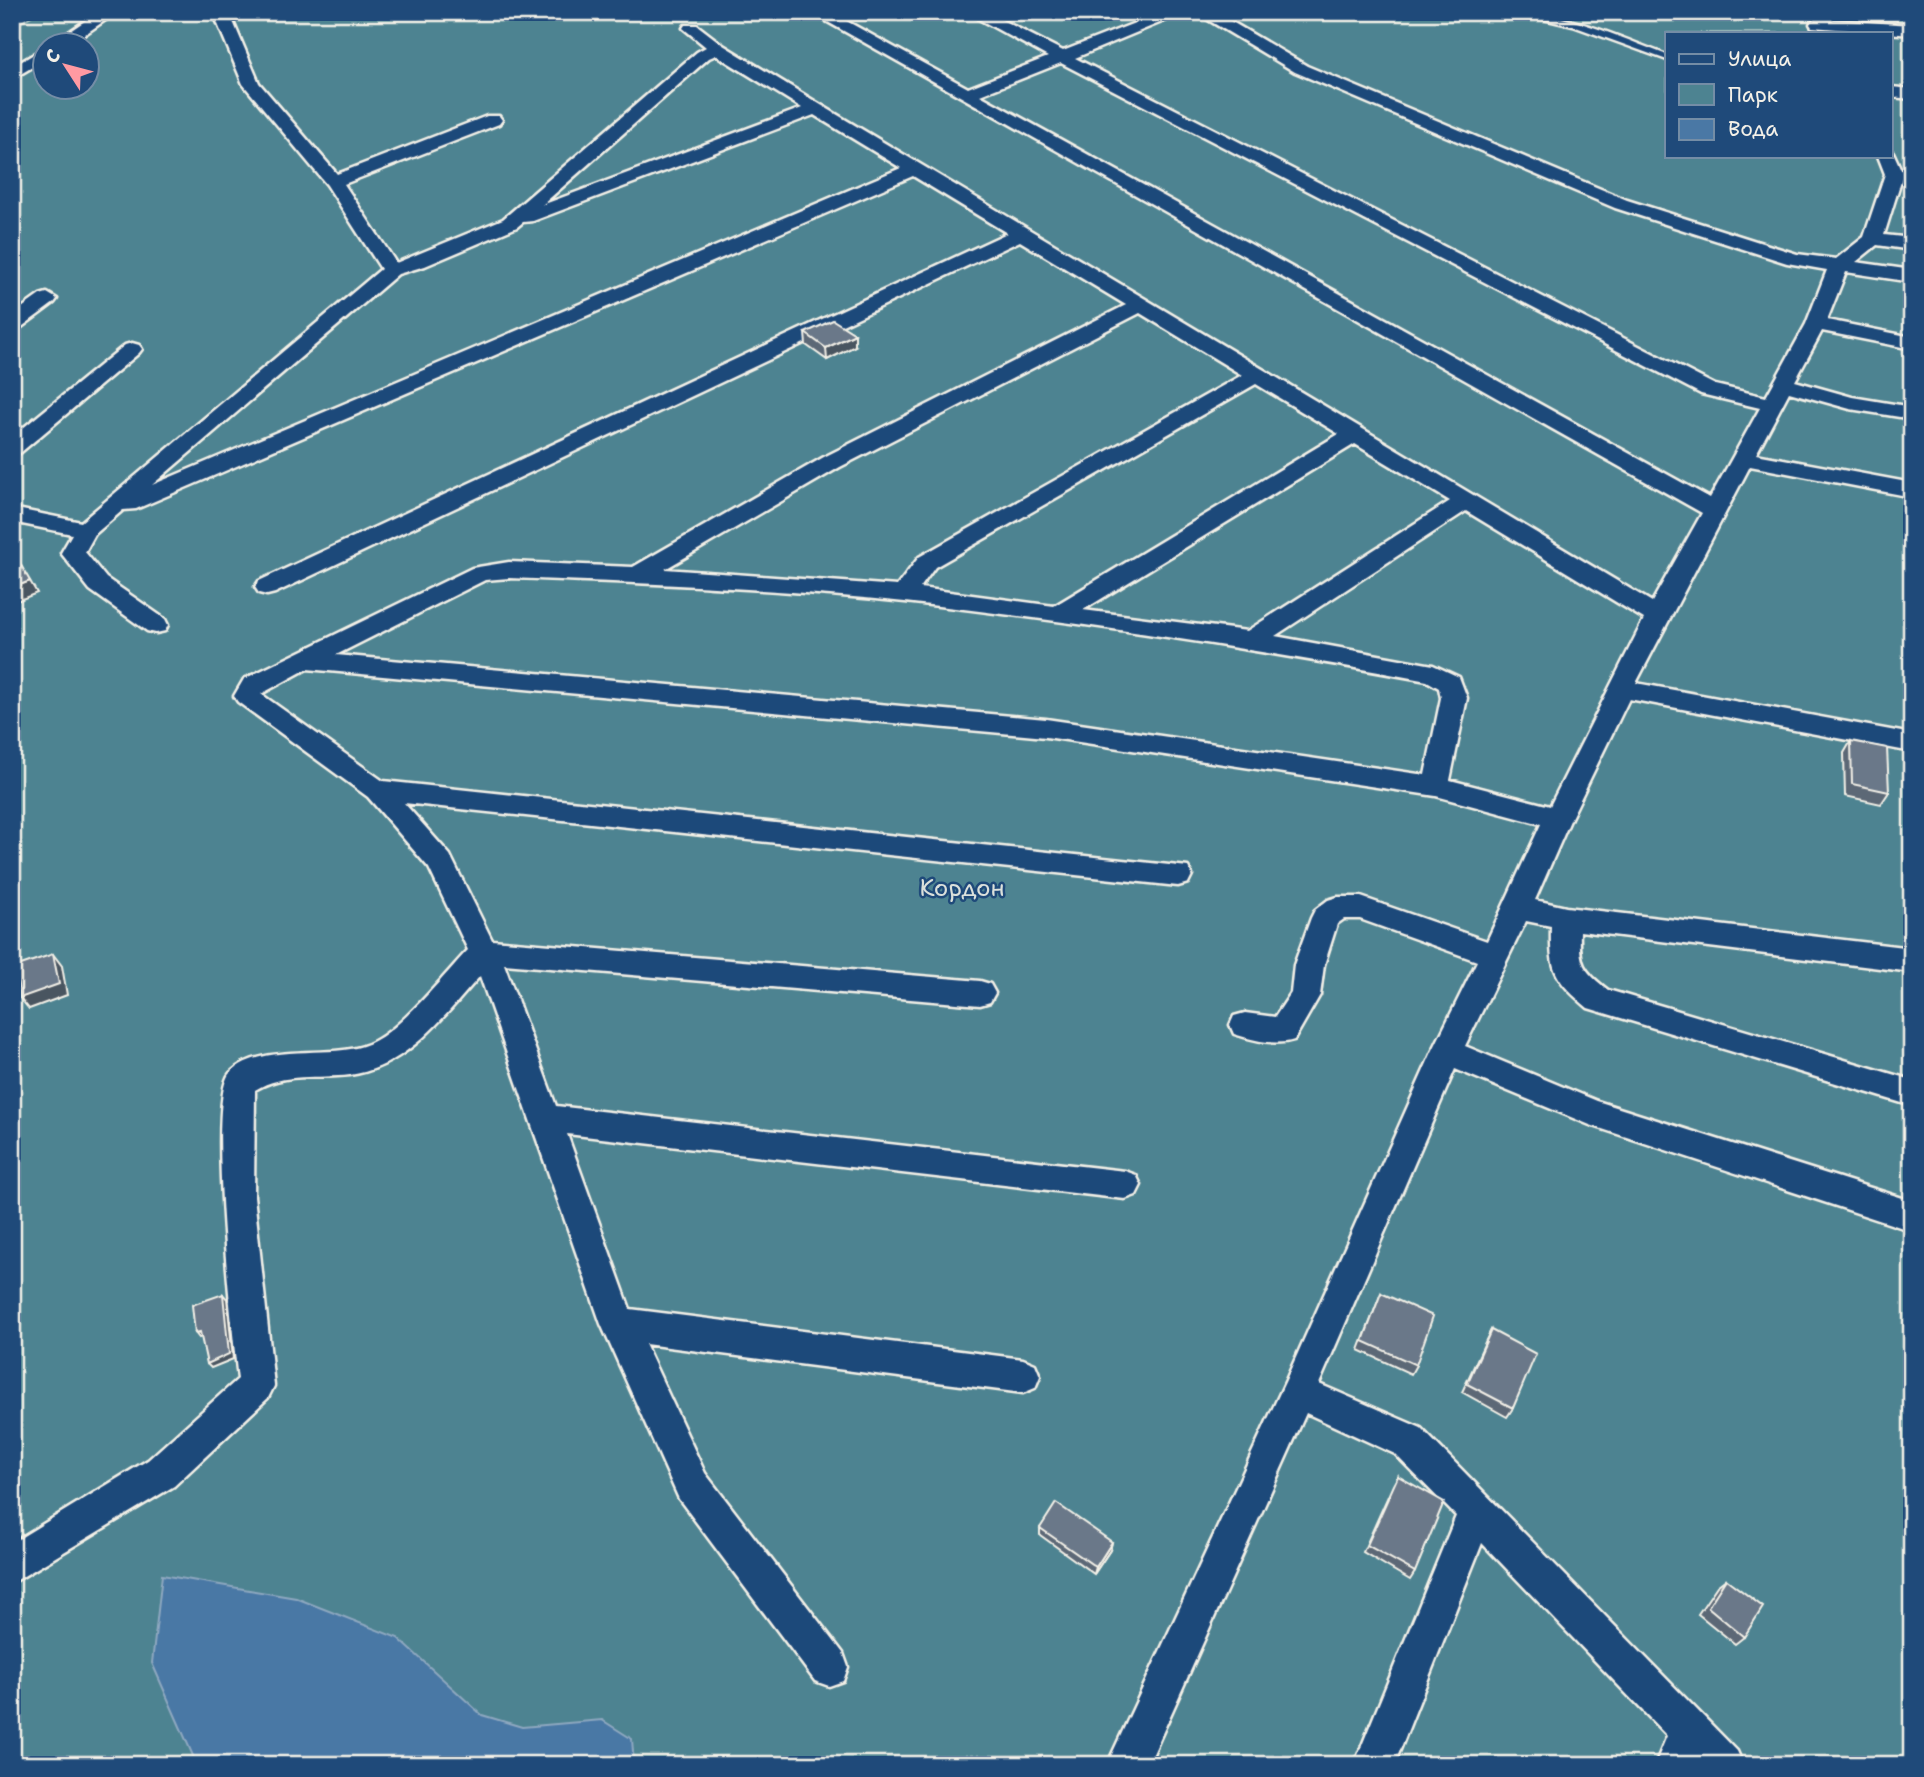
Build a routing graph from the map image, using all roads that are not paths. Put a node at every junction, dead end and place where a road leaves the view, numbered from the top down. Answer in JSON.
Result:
{"nodes":[{"id":1,"x":108,"y":12,"type":"edge"},
{"id":2,"x":221,"y":12,"type":"edge"},
{"id":3,"x":818,"y":12,"type":"edge"},
{"id":4,"x":974,"y":12,"type":"edge"},
{"id":5,"x":1136,"y":12,"type":"edge"},
{"id":6,"x":1178,"y":12,"type":"edge"},
{"id":7,"x":1203,"y":12,"type":"edge"},
{"id":8,"x":1518,"y":12,"type":"edge"},
{"id":9,"x":1155,"y":21,"type":"junction"},
{"id":10,"x":1817,"y":23,"type":"edge"},
{"id":11,"x":691,"y":29,"type":"dead end"},
{"id":12,"x":1912,"y":30,"type":"edge"},
{"id":13,"x":77,"y":32,"type":"edge"},
{"id":14,"x":717,"y":48,"type":"junction"},
{"id":15,"x":1665,"y":57,"type":"edge"},
{"id":16,"x":1063,"y":58,"type":"junction"},
{"id":17,"x":32,"y":61,"type":"edge"},
{"id":18,"x":12,"y":74,"type":"edge"},
{"id":19,"x":1892,"y":92,"type":"edge"},
{"id":20,"x":967,"y":94,"type":"junction"},
{"id":21,"x":1912,"y":94,"type":"edge"},
{"id":22,"x":815,"y":109,"type":"junction"},
{"id":23,"x":493,"y":120,"type":"dead end"},
{"id":24,"x":1889,"y":161,"type":"edge"},
{"id":25,"x":1912,"y":166,"type":"edge"},
{"id":26,"x":916,"y":167,"type":"junction"},
{"id":27,"x":334,"y":182,"type":"junction"},
{"id":28,"x":510,"y":223,"type":"junction"},
{"id":29,"x":1023,"y":233,"type":"junction"},
{"id":30,"x":1873,"y":239,"type":"junction"},
{"id":31,"x":1912,"y":244,"type":"edge"},
{"id":32,"x":1838,"y":267,"type":"junction"},
{"id":33,"x":391,"y":270,"type":"junction"},
{"id":34,"x":1912,"y":276,"type":"edge"},
{"id":35,"x":47,"y":299,"type":"dead end"},
{"id":36,"x":1141,"y":305,"type":"junction"},
{"id":37,"x":1816,"y":324,"type":"junction"},
{"id":38,"x":12,"y":325,"type":"edge"},
{"id":39,"x":1912,"y":343,"type":"edge"},
{"id":40,"x":132,"y":349,"type":"dead end"},
{"id":41,"x":1257,"y":375,"type":"junction"},
{"id":42,"x":1777,"y":394,"type":"junction"},
{"id":43,"x":1912,"y":413,"type":"edge"},
{"id":44,"x":1355,"y":434,"type":"junction"},
{"id":45,"x":12,"y":448,"type":"edge"},
{"id":46,"x":1743,"y":458,"type":"junction"},
{"id":47,"x":1912,"y":490,"type":"edge"},
{"id":48,"x":1464,"y":502,"type":"junction"},
{"id":49,"x":112,"y":508,"type":"junction"},
{"id":50,"x":1714,"y":510,"type":"junction"},
{"id":51,"x":12,"y":514,"type":"edge"},
{"id":52,"x":86,"y":530,"type":"junction"},
{"id":53,"x":637,"y":575,"type":"junction"},
{"id":54,"x":267,"y":587,"type":"dead end"},
{"id":55,"x":902,"y":594,"type":"junction"},
{"id":56,"x":1057,"y":615,"type":"junction"},
{"id":57,"x":1657,"y":616,"type":"junction"},
{"id":58,"x":156,"y":625,"type":"dead end"},
{"id":59,"x":1251,"y":640,"type":"junction"},
{"id":60,"x":302,"y":660,"type":"junction"},
{"id":61,"x":1622,"y":689,"type":"junction"},
{"id":62,"x":1912,"y":743,"type":"edge"},
{"id":63,"x":1436,"y":786,"type":"junction"},
{"id":64,"x":377,"y":790,"type":"junction"},
{"id":65,"x":1558,"y":818,"type":"junction"},
{"id":66,"x":1178,"y":875,"type":"dead end"},
{"id":67,"x":1518,"y":908,"type":"junction"},
{"id":68,"x":1566,"y":918,"type":"junction"},
{"id":69,"x":485,"y":951,"type":"junction"},
{"id":70,"x":1495,"y":956,"type":"junction"},
{"id":71,"x":1912,"y":960,"type":"edge"},
{"id":72,"x":980,"y":993,"type":"dead end"},
{"id":73,"x":1245,"y":1025,"type":"dead end"},
{"id":74,"x":1447,"y":1052,"type":"junction"},
{"id":75,"x":1912,"y":1093,"type":"edge"},
{"id":76,"x":546,"y":1118,"type":"junction"},
{"id":77,"x":1125,"y":1185,"type":"dead end"},
{"id":78,"x":1912,"y":1216,"type":"edge"},
{"id":79,"x":618,"y":1324,"type":"junction"},
{"id":80,"x":1023,"y":1376,"type":"dead end"},
{"id":81,"x":1298,"y":1392,"type":"junction"},
{"id":82,"x":1476,"y":1511,"type":"junction"},
{"id":83,"x":12,"y":1564,"type":"edge"},
{"id":84,"x":829,"y":1667,"type":"dead end"},
{"id":85,"x":1683,"y":1748,"type":"edge"},
{"id":86,"x":1127,"y":1765,"type":"edge"},
{"id":87,"x":1374,"y":1765,"type":"edge"},
{"id":88,"x":1723,"y":1765,"type":"edge"}],
"edges":[{"from":1,"to":13,"type":"street"},
{"from":2,"to":27,"type":"street"},
{"from":3,"to":20,"type":"street"},
{"from":4,"to":16,"type":"street"},
{"from":5,"to":9,"type":"street"},
{"from":6,"to":9,"type":"street"},
{"from":7,"to":32,"type":"street"},
{"from":8,"to":15,"type":"lane"},
{"from":9,"to":16,"type":"street"},
{"from":10,"to":12,"type":"street"},
{"from":11,"to":14,"type":"street"},
{"from":14,"to":22,"type":"street"},
{"from":14,"to":28,"type":"street"},
{"from":16,"to":20,"type":"street"},
{"from":16,"to":42,"type":"street"},
{"from":17,"to":18,"type":"street"},
{"from":19,"to":21,"type":"street"},
{"from":20,"to":50,"type":"street"},
{"from":22,"to":26,"type":"street"},
{"from":22,"to":28,"type":"street"},
{"from":23,"to":27,"type":"street"},
{"from":24,"to":25,"type":"street"},
{"from":24,"to":30,"type":"street"},
{"from":26,"to":29,"type":"street"},
{"from":26,"to":49,"type":"street"},
{"from":27,"to":33,"type":"street"},
{"from":28,"to":33,"type":"street"},
{"from":29,"to":36,"type":"street"},
{"from":29,"to":54,"type":"street"},
{"from":30,"to":31,"type":"street"},
{"from":30,"to":32,"type":"street"},
{"from":32,"to":34,"type":"street"},
{"from":32,"to":37,"type":"street"},
{"from":33,"to":49,"type":"street"},
{"from":35,"to":38,"type":"street"},
{"from":36,"to":41,"type":"street"},
{"from":36,"to":53,"type":"street"},
{"from":37,"to":39,"type":"street"},
{"from":37,"to":42,"type":"street"},
{"from":40,"to":45,"type":"street"},
{"from":41,"to":44,"type":"street"},
{"from":41,"to":55,"type":"street"},
{"from":42,"to":43,"type":"street"},
{"from":42,"to":46,"type":"street"},
{"from":44,"to":48,"type":"street"},
{"from":44,"to":56,"type":"street"},
{"from":46,"to":47,"type":"street"},
{"from":46,"to":50,"type":"street"},
{"from":48,"to":57,"type":"street"},
{"from":48,"to":59,"type":"street"},
{"from":49,"to":52,"type":"street"},
{"from":50,"to":57,"type":"street"},
{"from":51,"to":52,"type":"street"},
{"from":52,"to":58,"type":"street"},
{"from":53,"to":55,"type":"street"},
{"from":53,"to":60,"type":"street"},
{"from":55,"to":56,"type":"street"},
{"from":56,"to":59,"type":"street"},
{"from":57,"to":61,"type":"street"},
{"from":59,"to":63,"type":"street"},
{"from":60,"to":63,"type":"street"},
{"from":60,"to":64,"type":"street"},
{"from":61,"to":62,"type":"street"},
{"from":61,"to":65,"type":"street"},
{"from":63,"to":65,"type":"street"},
{"from":64,"to":66,"type":"street"},
{"from":64,"to":69,"type":"street"},
{"from":65,"to":67,"type":"street"},
{"from":67,"to":68,"type":"street"},
{"from":67,"to":70,"type":"street"},
{"from":68,"to":71,"type":"street"},
{"from":68,"to":75,"type":"street"},
{"from":69,"to":72,"type":"street"},
{"from":69,"to":76,"type":"street"},
{"from":69,"to":83,"type":"street"},
{"from":70,"to":73,"type":"street"},
{"from":70,"to":74,"type":"street"},
{"from":74,"to":78,"type":"street"},
{"from":74,"to":81,"type":"street"},
{"from":76,"to":77,"type":"street"},
{"from":76,"to":79,"type":"street"},
{"from":79,"to":80,"type":"street"},
{"from":79,"to":84,"type":"street"},
{"from":81,"to":82,"type":"street"},
{"from":81,"to":86,"type":"street"},
{"from":82,"to":85,"type":"street"},
{"from":82,"to":87,"type":"street"},
{"from":85,"to":88,"type":"street"}]}
